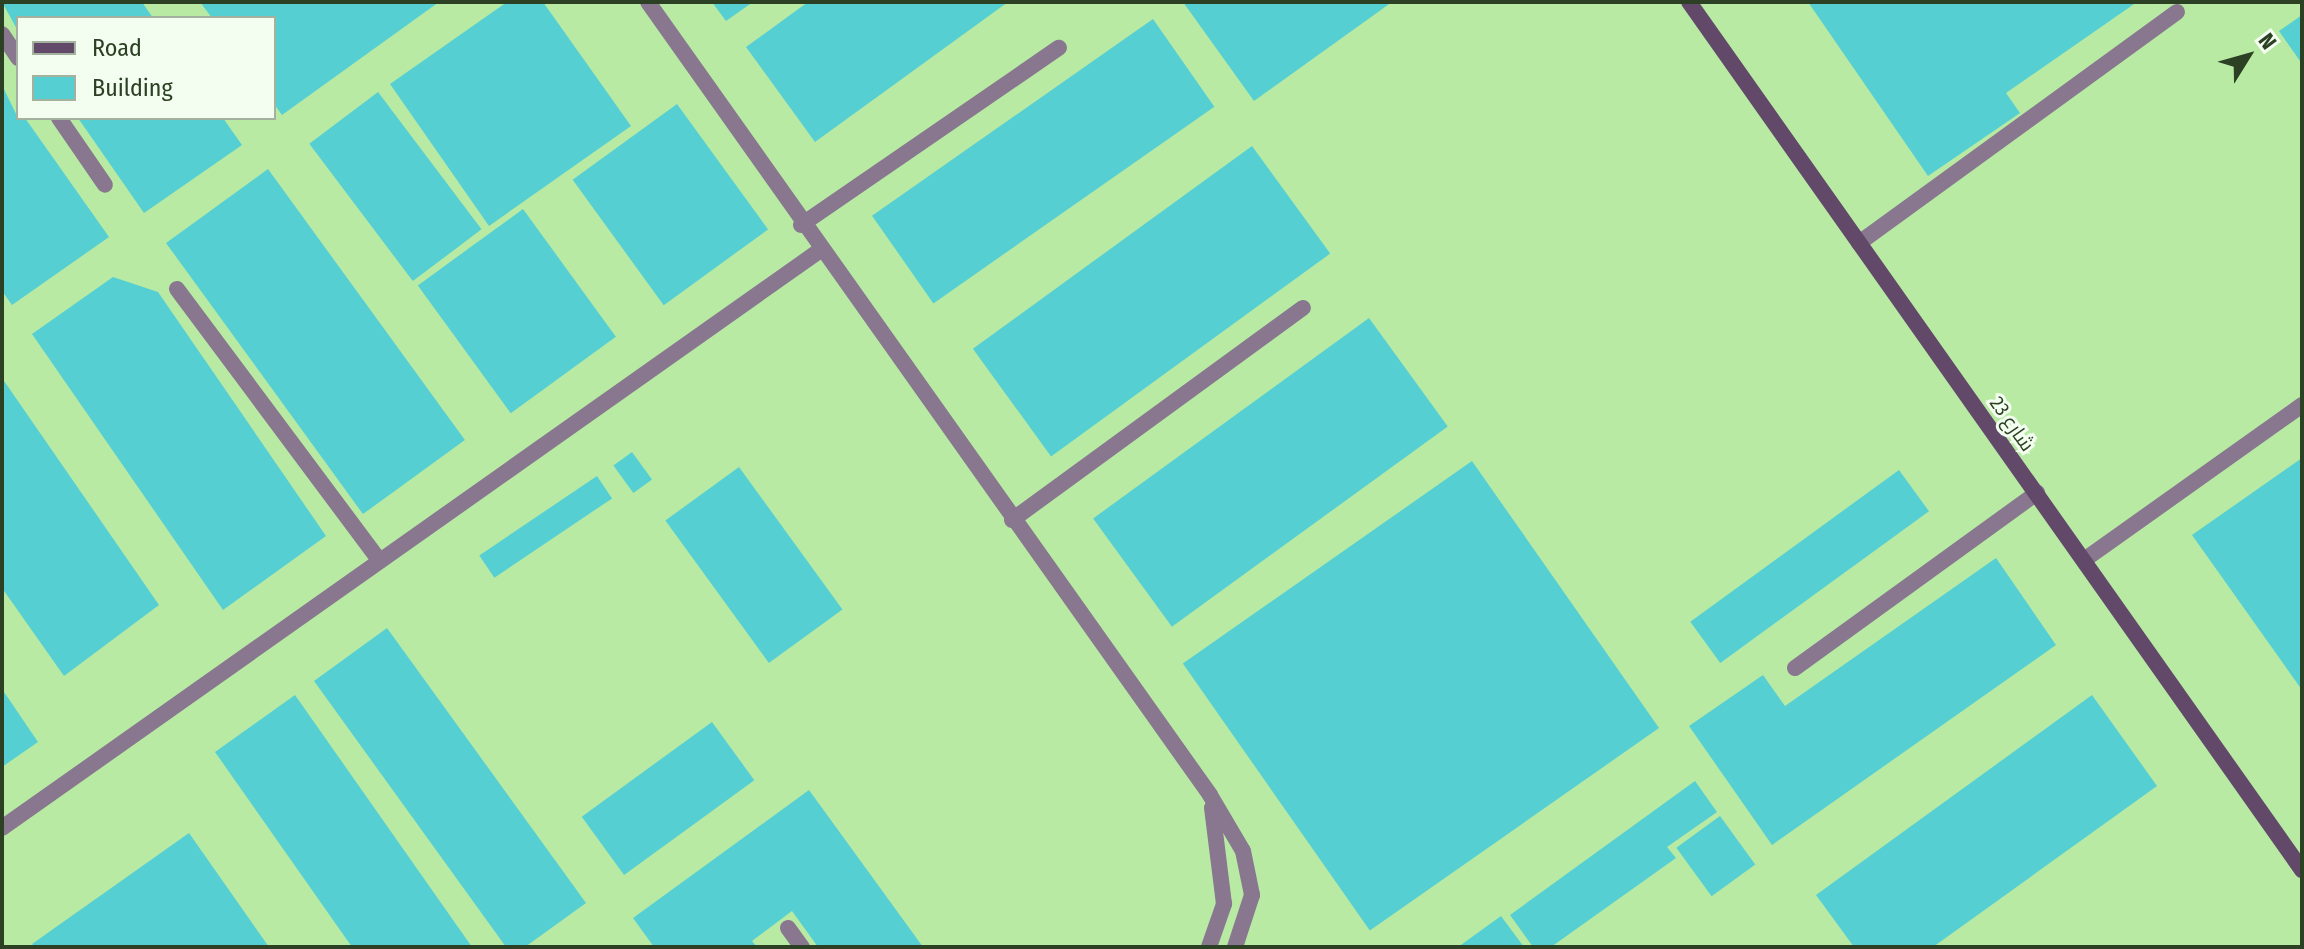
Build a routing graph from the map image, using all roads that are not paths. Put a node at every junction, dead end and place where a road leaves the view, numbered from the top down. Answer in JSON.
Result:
{"nodes":[{"id":1,"x":648,"y":2,"type":"edge"},
{"id":2,"x":1689,"y":2,"type":"edge"},
{"id":3,"x":2177,"y":12,"type":"dead end"},
{"id":4,"x":2,"y":34,"type":"edge"},
{"id":5,"x":1059,"y":48,"type":"dead end"},
{"id":6,"x":16,"y":55,"type":"edge"},
{"id":7,"x":60,"y":120,"type":"edge"},
{"id":8,"x":105,"y":185,"type":"dead end"},
{"id":9,"x":801,"y":225,"type":"junction"},
{"id":10,"x":1859,"y":243,"type":"junction"},
{"id":11,"x":819,"y":251,"type":"junction"},
{"id":12,"x":177,"y":289,"type":"dead end"},
{"id":13,"x":1303,"y":308,"type":"dead end"},
{"id":14,"x":2302,"y":405,"type":"edge"},
{"id":15,"x":2037,"y":493,"type":"junction"},
{"id":16,"x":1012,"y":520,"type":"junction"},
{"id":17,"x":2084,"y":560,"type":"junction"},
{"id":18,"x":380,"y":561,"type":"junction"},
{"id":19,"x":1795,"y":668,"type":"dead end"},
{"id":20,"x":1210,"y":795,"type":"junction"},
{"id":21,"x":2,"y":828,"type":"edge"},
{"id":22,"x":2302,"y":870,"type":"edge"},
{"id":23,"x":788,"y":928,"type":"dead end"},
{"id":24,"x":802,"y":947,"type":"edge"},
{"id":25,"x":1209,"y":947,"type":"edge"},
{"id":26,"x":1235,"y":947,"type":"edge"}],
"edges":[{"from":1,"to":9,"type":"lane"},
{"from":2,"to":10,"type":"street","name":"شارع 23"},
{"from":3,"to":10,"type":"lane"},
{"from":4,"to":6,"type":"lane"},
{"from":5,"to":9,"type":"lane"},
{"from":7,"to":8,"type":"lane"},
{"from":9,"to":11,"type":"lane"},
{"from":10,"to":15,"type":"street","name":"شارع 23"},
{"from":11,"to":16,"type":"lane"},
{"from":11,"to":18,"type":"lane"},
{"from":12,"to":18,"type":"lane"},
{"from":13,"to":16,"type":"lane"},
{"from":14,"to":17,"type":"lane"},
{"from":15,"to":17,"type":"street","name":"شارع 23"},
{"from":15,"to":19,"type":"lane"},
{"from":16,"to":20,"type":"lane"},
{"from":17,"to":22,"type":"street","name":"شارع 23"},
{"from":18,"to":21,"type":"lane"},
{"from":20,"to":25,"type":"lane"},
{"from":20,"to":26,"type":"lane"},
{"from":23,"to":24,"type":"lane"}]}
